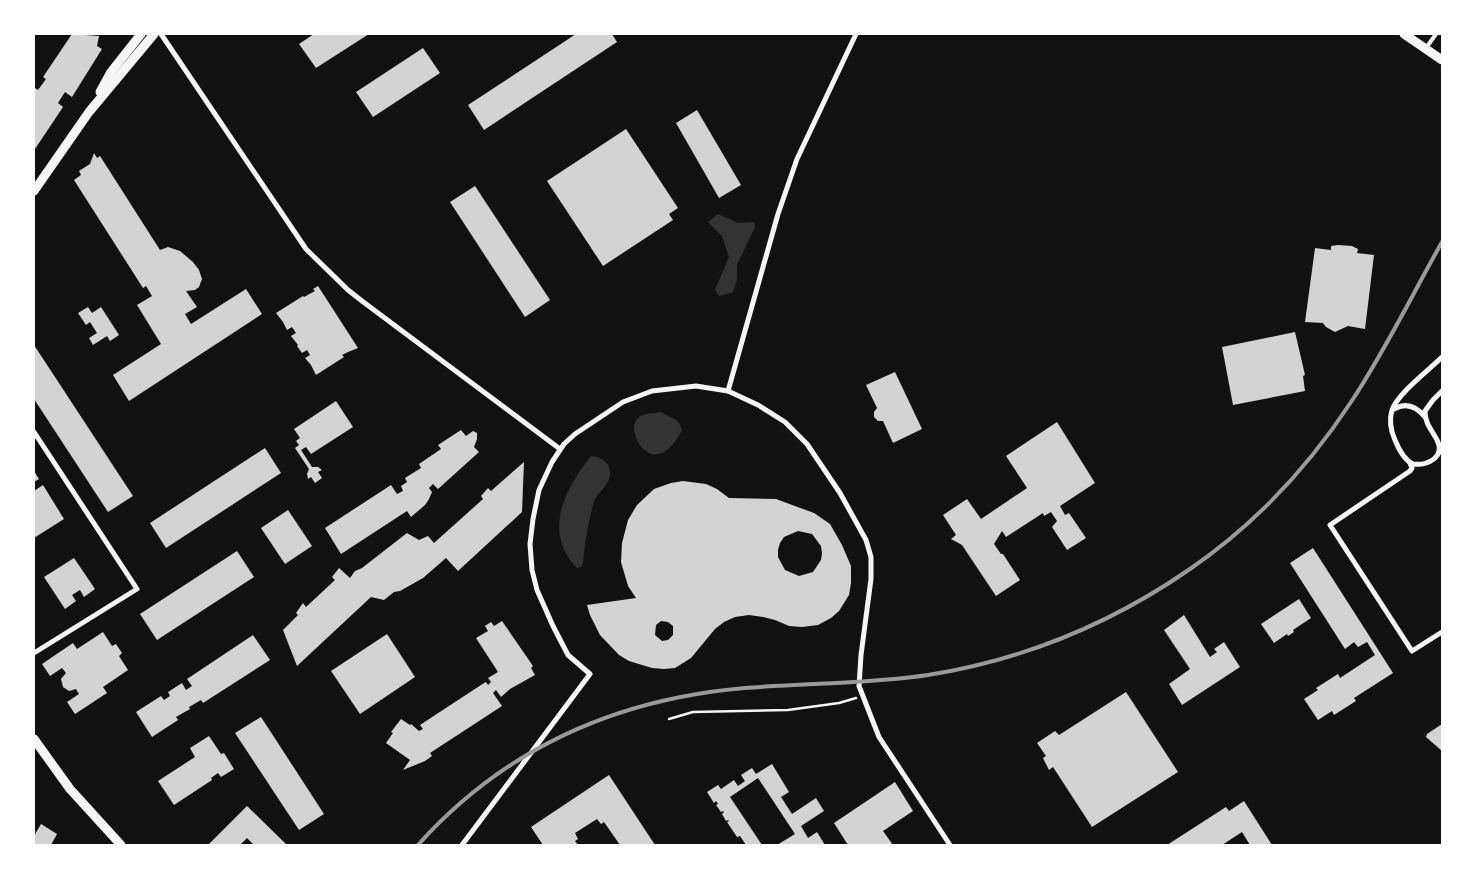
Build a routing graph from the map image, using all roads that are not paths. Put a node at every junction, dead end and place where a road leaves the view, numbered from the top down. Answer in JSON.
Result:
{"nodes":[{"id":1,"x":141,"y":34,"type":"edge"},
{"id":2,"x":154,"y":34,"type":"edge"},
{"id":3,"x":161,"y":34,"type":"edge"},
{"id":4,"x":856,"y":34,"type":"edge"},
{"id":5,"x":1404,"y":34,"type":"edge"},
{"id":6,"x":1436,"y":34,"type":"edge"},
{"id":7,"x":1426,"y":48,"type":"junction"},
{"id":8,"x":1442,"y":60,"type":"edge"},
{"id":9,"x":89,"y":112,"type":"junction"},
{"id":10,"x":34,"y":191,"type":"edge"},
{"id":11,"x":1442,"y":357,"type":"edge"},
{"id":12,"x":728,"y":391,"type":"junction"},
{"id":13,"x":1442,"y":391,"type":"edge"},
{"id":14,"x":1392,"y":410,"type":"junction"},
{"id":15,"x":1425,"y":417,"type":"junction"},
{"id":16,"x":34,"y":432,"type":"edge"},
{"id":17,"x":1441,"y":448,"type":"edge"},
{"id":18,"x":560,"y":450,"type":"junction"},
{"id":19,"x":1410,"y":462,"type":"junction"},
{"id":20,"x":1442,"y":632,"type":"edge"},
{"id":21,"x":34,"y":653,"type":"edge"},
{"id":22,"x":34,"y":739,"type":"edge"},
{"id":23,"x":121,"y":845,"type":"edge"},
{"id":24,"x":462,"y":845,"type":"edge"},
{"id":25,"x":950,"y":845,"type":"edge"}],
"edges":[{"from":1,"to":9,"type":"street"},
{"from":2,"to":9,"type":"street"},
{"from":3,"to":18,"type":"street"},
{"from":4,"to":12,"type":"street"},
{"from":5,"to":7,"type":"street"},
{"from":6,"to":7,"type":"lane"},
{"from":7,"to":8,"type":"street"},
{"from":9,"to":10,"type":"street"},
{"from":11,"to":14,"type":"street"},
{"from":12,"to":18,"type":"street"},
{"from":12,"to":25,"type":"street"},
{"from":13,"to":15,"type":"street"},
{"from":14,"to":15,"type":"street"},
{"from":14,"to":19,"type":"street"},
{"from":15,"to":17,"type":"street"},
{"from":16,"to":21,"type":"street"},
{"from":17,"to":19,"type":"street"},
{"from":18,"to":24,"type":"street"},
{"from":19,"to":20,"type":"street"},
{"from":22,"to":23,"type":"street"}]}
